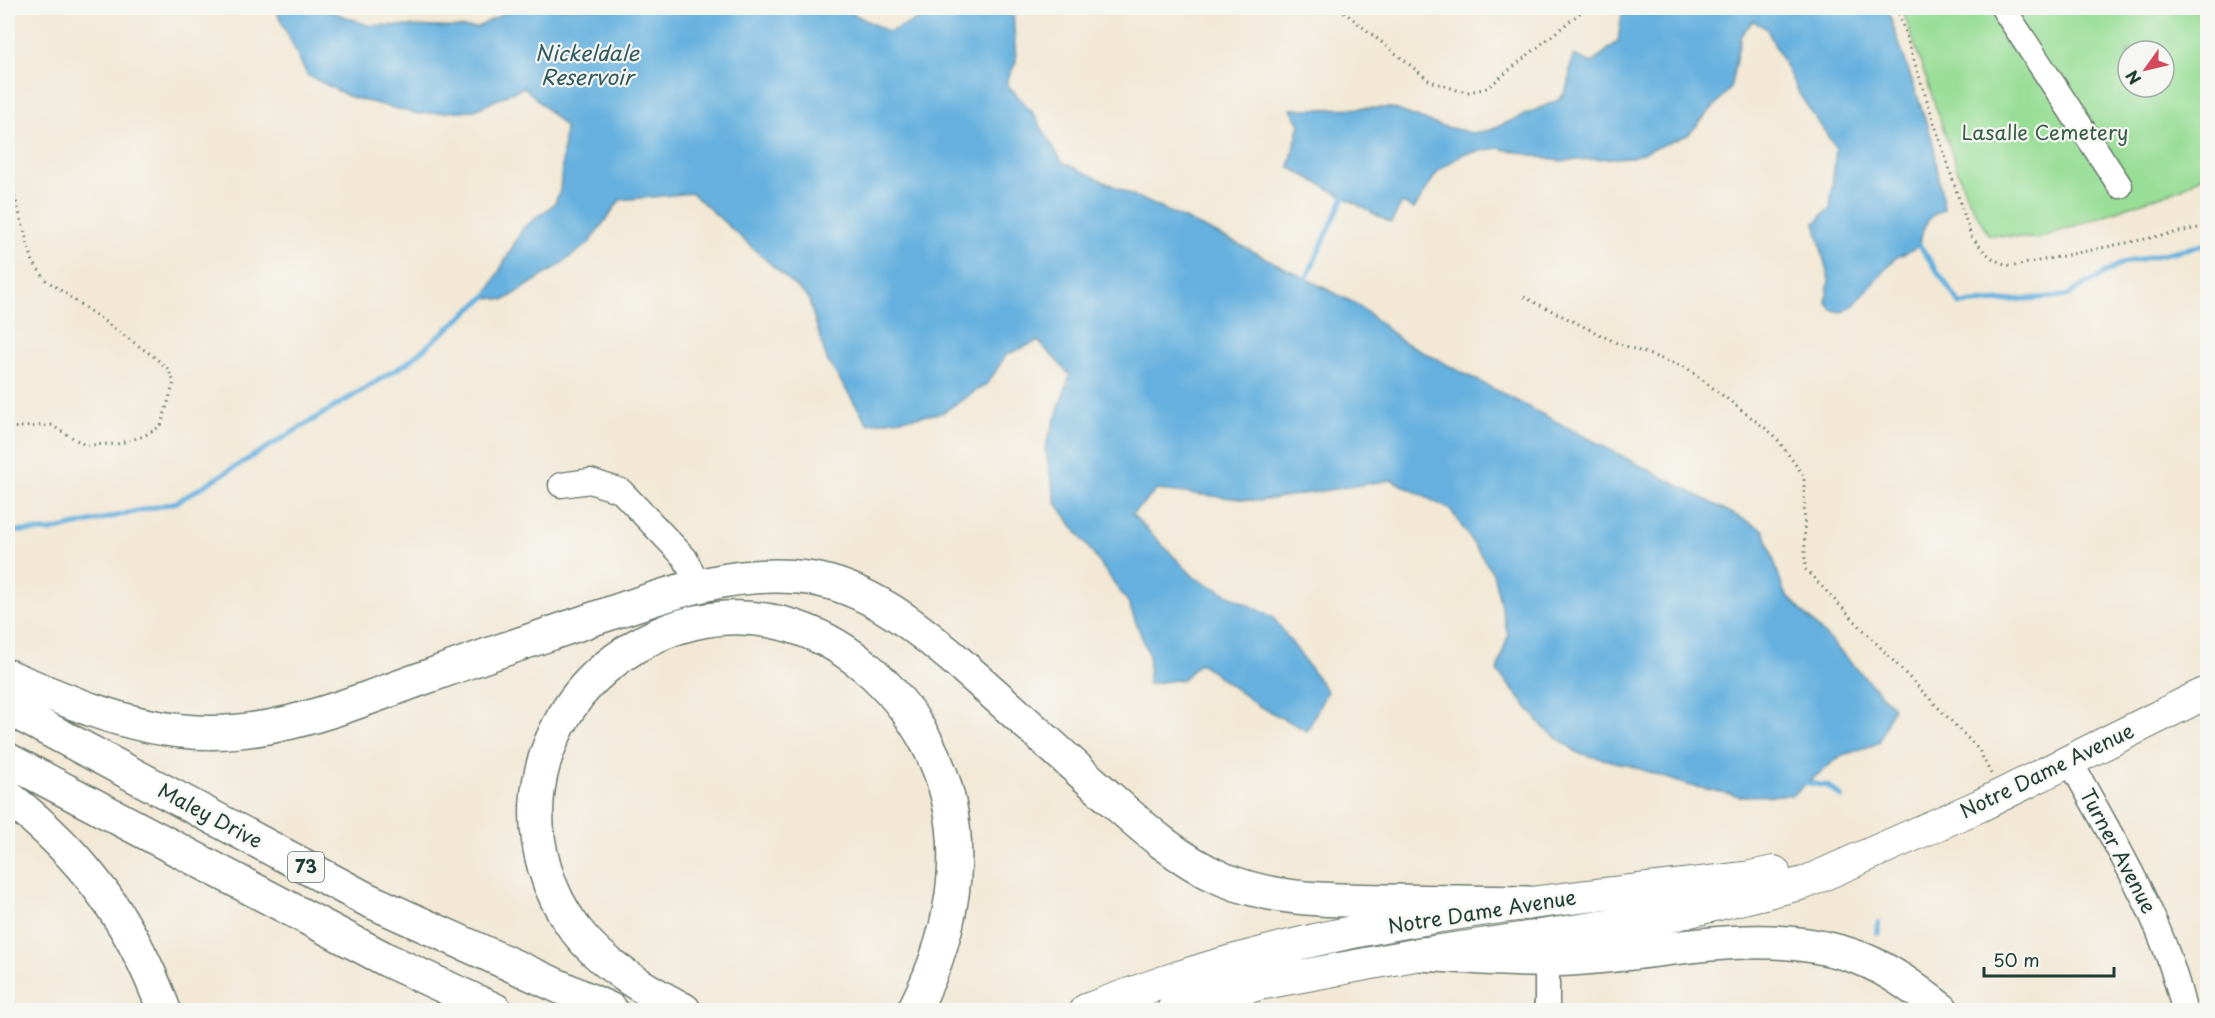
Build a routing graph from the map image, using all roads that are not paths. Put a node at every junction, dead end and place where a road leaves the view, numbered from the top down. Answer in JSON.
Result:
{"nodes":[{"id":1,"x":2003,"y":8,"type":"edge"},
{"id":2,"x":2120,"y":186,"type":"dead end"},
{"id":3,"x":561,"y":485,"type":"dead end"},
{"id":4,"x":697,"y":584,"type":"junction"},
{"id":5,"x":8,"y":676,"type":"edge"},
{"id":6,"x":2208,"y":692,"type":"edge"},
{"id":7,"x":8,"y":708,"type":"edge"},
{"id":8,"x":8,"y":760,"type":"edge"},
{"id":9,"x":2070,"y":761,"type":"junction"},
{"id":10,"x":8,"y":797,"type":"edge"},
{"id":11,"x":1886,"y":848,"type":"junction"},
{"id":12,"x":1528,"y":903,"type":"junction"},
{"id":13,"x":1420,"y":954,"type":"junction"},
{"id":14,"x":1547,"y":960,"type":"junction"},
{"id":15,"x":164,"y":1011,"type":"edge"},
{"id":16,"x":495,"y":1011,"type":"edge"},
{"id":17,"x":611,"y":1011,"type":"edge"},
{"id":18,"x":684,"y":1011,"type":"edge"},
{"id":19,"x":914,"y":1011,"type":"edge"},
{"id":20,"x":1086,"y":1011,"type":"edge"},
{"id":21,"x":1173,"y":1011,"type":"edge"},
{"id":22,"x":1545,"y":1011,"type":"edge"},
{"id":23,"x":1942,"y":1011,"type":"edge"},
{"id":24,"x":2184,"y":1011,"type":"edge"}],
"edges":[{"from":1,"to":2,"type":"street"},
{"from":3,"to":4,"type":"street"},
{"from":4,"to":5,"type":"highway"},
{"from":4,"to":12,"type":"highway"},
{"from":6,"to":9,"type":"main road","name":"Notre Dame Avenue"},
{"from":7,"to":17,"type":"highway","name":"Maley Drive","number":"73"},
{"from":8,"to":16,"type":"highway","number":"73"},
{"from":9,"to":11,"type":"main road","name":"Notre Dame Avenue"},
{"from":9,"to":24,"type":"street","name":"Turner Avenue"},
{"from":10,"to":15,"type":"highway"},
{"from":11,"to":12,"type":"main road","name":"Notre Dame Avenue"},
{"from":11,"to":13,"type":"main road","name":"Notre Dame Avenue"},
{"from":12,"to":20,"type":"main road","name":"Notre Dame Avenue"},
{"from":13,"to":14,"type":"highway"},
{"from":13,"to":21,"type":"main road","name":"Notre Dame Avenue"},
{"from":14,"to":22,"type":"street"},
{"from":14,"to":23,"type":"highway"},
{"from":18,"to":19,"type":"highway"}]}
